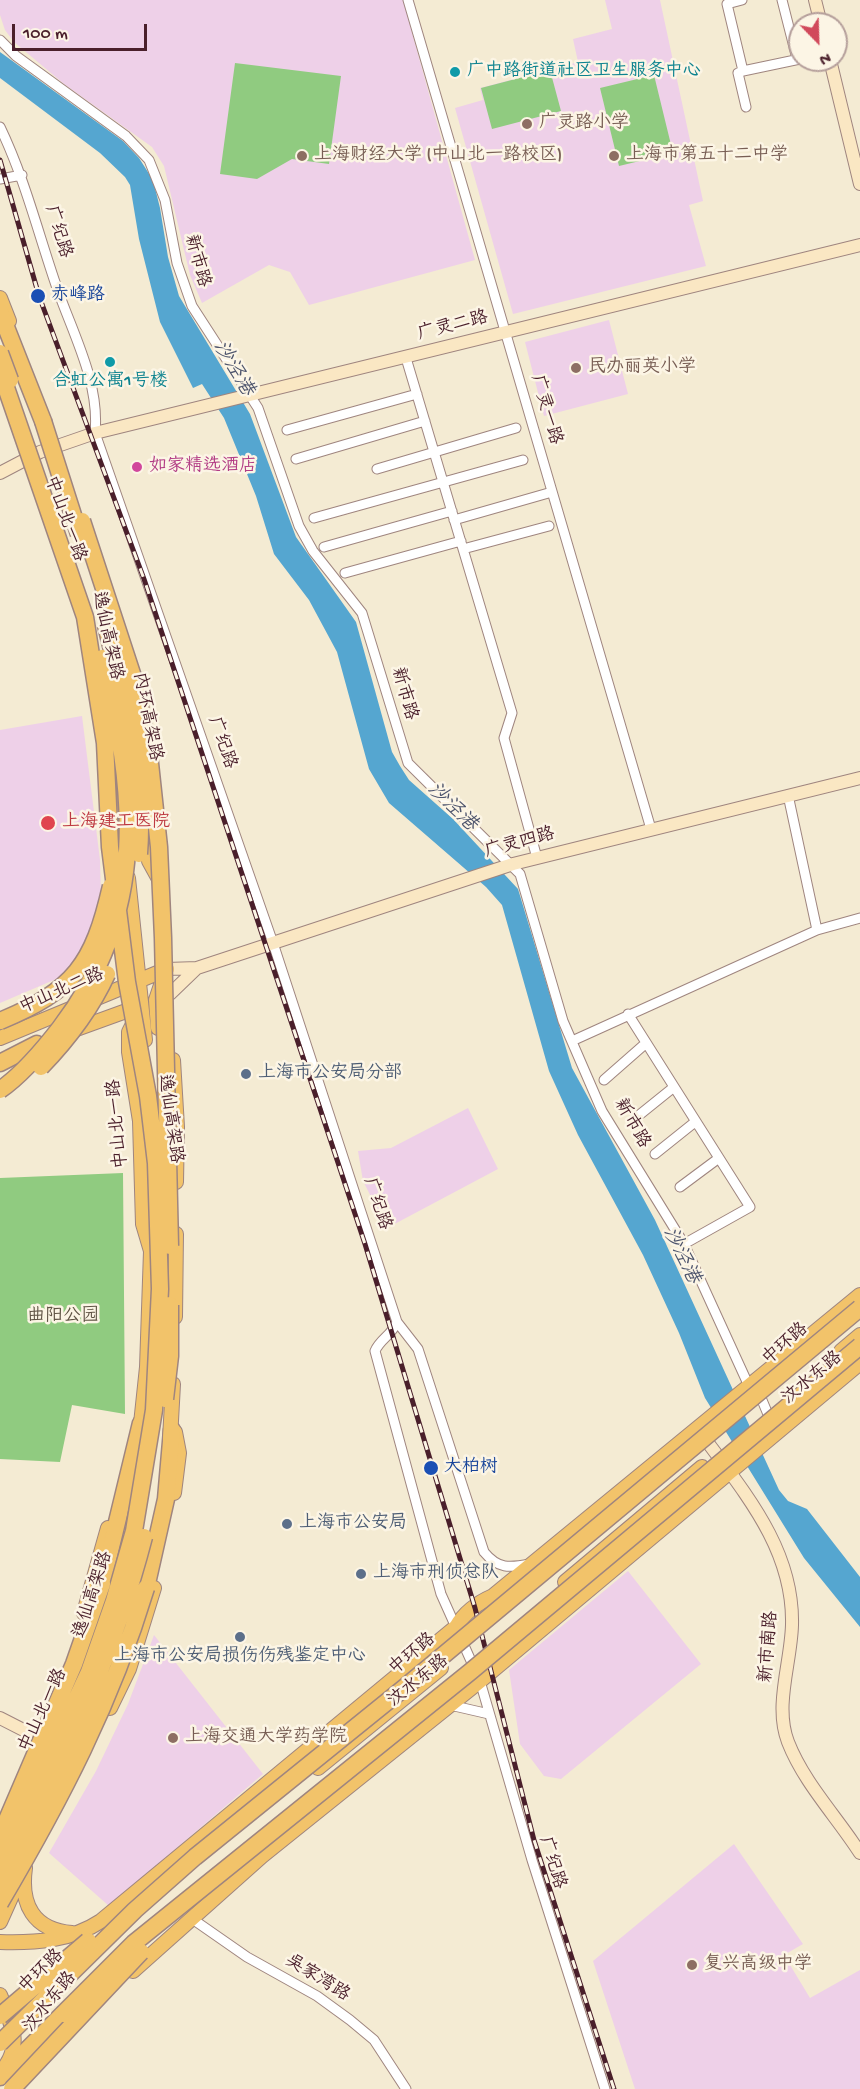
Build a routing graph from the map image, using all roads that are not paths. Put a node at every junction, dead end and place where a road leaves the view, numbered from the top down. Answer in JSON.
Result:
{"nodes":[{"id":1,"x":408,"y":0,"type":"edge"},
{"id":2,"x":742,"y":0,"type":"edge"},
{"id":3,"x":783,"y":0,"type":"edge"},
{"id":4,"x":788,"y":20,"type":"edge"},
{"id":5,"x":0,"y":40,"type":"edge"},
{"id":6,"x":788,"y":61,"type":"edge"},
{"id":7,"x":743,"y":71,"type":"junction"},
{"id":8,"x":833,"y":72,"type":"edge"},
{"id":9,"x":746,"y":107,"type":"dead end"},
{"id":10,"x":0,"y":127,"type":"edge"},
{"id":11,"x":22,"y":175,"type":"junction"},
{"id":12,"x":0,"y":179,"type":"edge"},
{"id":13,"x":860,"y":184,"type":"edge"},
{"id":14,"x":860,"y":245,"type":"edge"},
{"id":15,"x":0,"y":297,"type":"edge"},
{"id":16,"x":0,"y":312,"type":"edge"},
{"id":17,"x":505,"y":333,"type":"junction"},
{"id":18,"x":0,"y":353,"type":"edge"},
{"id":19,"x":406,"y":358,"type":"junction"},
{"id":20,"x":0,"y":370,"type":"edge"},
{"id":21,"x":0,"y":393,"type":"edge"},
{"id":22,"x":417,"y":394,"type":"junction"},
{"id":23,"x":246,"y":397,"type":"junction"},
{"id":24,"x":43,"y":421,"type":"junction"},
{"id":25,"x":425,"y":421,"type":"junction"},
{"id":26,"x":516,"y":428,"type":"dead end"},
{"id":27,"x":287,"y":430,"type":"dead end"},
{"id":28,"x":95,"y":433,"type":"junction"},
{"id":29,"x":55,"y":446,"type":"junction"},
{"id":30,"x":434,"y":451,"type":"junction"},
{"id":31,"x":23,"y":459,"type":"junction"},
{"id":32,"x":296,"y":459,"type":"dead end"},
{"id":33,"x":523,"y":460,"type":"dead end"},
{"id":34,"x":377,"y":469,"type":"dead end"},
{"id":35,"x":0,"y":473,"type":"edge"},
{"id":36,"x":442,"y":481,"type":"junction"},
{"id":37,"x":65,"y":483,"type":"junction"},
{"id":38,"x":552,"y":492,"type":"junction"},
{"id":39,"x":453,"y":515,"type":"junction"},
{"id":40,"x":314,"y":518,"type":"dead end"},
{"id":41,"x":549,"y":526,"type":"dead end"},
{"id":42,"x":462,"y":545,"type":"junction"},
{"id":43,"x":324,"y":547,"type":"dead end"},
{"id":44,"x":345,"y":573,"type":"dead end"},
{"id":45,"x":121,"y":767,"type":"junction"},
{"id":46,"x":860,"y":778,"type":"edge"},
{"id":47,"x":788,"y":795,"type":"junction"},
{"id":48,"x":651,"y":829,"type":"junction"},
{"id":49,"x":537,"y":858,"type":"junction"},
{"id":50,"x":509,"y":865,"type":"junction"},
{"id":51,"x":166,"y":891,"type":"junction"},
{"id":52,"x":860,"y":918,"type":"edge"},
{"id":53,"x":817,"y":930,"type":"junction"},
{"id":54,"x":273,"y":944,"type":"junction"},
{"id":55,"x":196,"y":968,"type":"junction"},
{"id":56,"x":167,"y":969,"type":"junction"},
{"id":57,"x":139,"y":979,"type":"junction"},
{"id":58,"x":170,"y":998,"type":"junction"},
{"id":59,"x":156,"y":1000,"type":"junction"},
{"id":60,"x":141,"y":1005,"type":"junction"},
{"id":61,"x":65,"y":1009,"type":"junction"},
{"id":62,"x":628,"y":1014,"type":"junction"},
{"id":63,"x":0,"y":1021,"type":"edge"},
{"id":64,"x":158,"y":1036,"type":"junction"},
{"id":65,"x":0,"y":1038,"type":"edge"},
{"id":66,"x":572,"y":1041,"type":"junction"},
{"id":67,"x":37,"y":1044,"type":"junction"},
{"id":68,"x":645,"y":1044,"type":"junction"},
{"id":69,"x":0,"y":1056,"type":"edge"},
{"id":70,"x":0,"y":1064,"type":"edge"},
{"id":71,"x":604,"y":1080,"type":"dead end"},
{"id":72,"x":674,"y":1087,"type":"junction"},
{"id":73,"x":0,"y":1090,"type":"edge"},
{"id":74,"x":0,"y":1103,"type":"edge"},
{"id":75,"x":633,"y":1120,"type":"dead end"},
{"id":76,"x":695,"y":1122,"type":"junction"},
{"id":77,"x":655,"y":1154,"type":"dead end"},
{"id":78,"x":718,"y":1158,"type":"junction"},
{"id":79,"x":176,"y":1173,"type":"junction"},
{"id":80,"x":680,"y":1187,"type":"dead end"},
{"id":81,"x":684,"y":1244,"type":"junction"},
{"id":82,"x":860,"y":1294,"type":"edge"},
{"id":83,"x":860,"y":1308,"type":"edge"},
{"id":84,"x":860,"y":1318,"type":"edge"},
{"id":85,"x":397,"y":1322,"type":"junction"},
{"id":86,"x":860,"y":1335,"type":"edge"},
{"id":87,"x":860,"y":1346,"type":"edge"},
{"id":88,"x":860,"y":1363,"type":"edge"},
{"id":89,"x":748,"y":1384,"type":"junction"},
{"id":90,"x":762,"y":1400,"type":"junction"},
{"id":91,"x":768,"y":1413,"type":"junction"},
{"id":92,"x":141,"y":1423,"type":"junction"},
{"id":93,"x":172,"y":1425,"type":"junction"},
{"id":94,"x":696,"y":1426,"type":"junction"},
{"id":95,"x":771,"y":1437,"type":"junction"},
{"id":96,"x":713,"y":1449,"type":"junction"},
{"id":97,"x":647,"y":1467,"type":"junction"},
{"id":98,"x":730,"y":1472,"type":"junction"},
{"id":99,"x":641,"y":1509,"type":"junction"},
{"id":100,"x":685,"y":1510,"type":"junction"},
{"id":101,"x":530,"y":1564,"type":"junction"},
{"id":102,"x":456,"y":1628,"type":"junction"},
{"id":103,"x":466,"y":1647,"type":"junction"},
{"id":104,"x":473,"y":1661,"type":"junction"},
{"id":105,"x":480,"y":1681,"type":"junction"},
{"id":106,"x":450,"y":1705,"type":"junction"},
{"id":107,"x":489,"y":1714,"type":"junction"},
{"id":108,"x":0,"y":1718,"type":"edge"},
{"id":109,"x":43,"y":1740,"type":"junction"},
{"id":110,"x":81,"y":1755,"type":"junction"},
{"id":111,"x":326,"y":1762,"type":"junction"},
{"id":112,"x":285,"y":1768,"type":"junction"},
{"id":113,"x":0,"y":1836,"type":"edge"},
{"id":114,"x":0,"y":1846,"type":"edge"},
{"id":115,"x":860,"y":1853,"type":"edge"},
{"id":116,"x":195,"y":1857,"type":"junction"},
{"id":117,"x":0,"y":1862,"type":"edge"},
{"id":118,"x":25,"y":1868,"type":"junction"},
{"id":119,"x":0,"y":1888,"type":"edge"},
{"id":120,"x":191,"y":1899,"type":"junction"},
{"id":121,"x":0,"y":1903,"type":"edge"},
{"id":122,"x":190,"y":1918,"type":"junction"},
{"id":123,"x":0,"y":1922,"type":"edge"},
{"id":124,"x":79,"y":1933,"type":"junction"},
{"id":125,"x":0,"y":1942,"type":"edge"},
{"id":126,"x":0,"y":1995,"type":"edge"},
{"id":127,"x":0,"y":2007,"type":"edge"},
{"id":128,"x":0,"y":2016,"type":"edge"},
{"id":129,"x":0,"y":2043,"type":"edge"},
{"id":130,"x":6,"y":2057,"type":"edge"},
{"id":131,"x":18,"y":2073,"type":"junction"},
{"id":132,"x":0,"y":2075,"type":"edge"},
{"id":133,"x":3,"y":2089,"type":"edge"},
{"id":134,"x":12,"y":2089,"type":"edge"},
{"id":135,"x":406,"y":2089,"type":"edge"},
{"id":136,"x":605,"y":2089,"type":"edge"}],
"edges":[{"from":1,"to":17,"type":"street","name":"广灵一路"},
{"from":2,"to":7,"type":"street"},
{"from":3,"to":4,"type":"street"},
{"from":5,"to":23,"type":"street","name":"新市路"},
{"from":6,"to":7,"type":"street"},
{"from":7,"to":9,"type":"street"},
{"from":8,"to":13,"type":"street"},
{"from":10,"to":11,"type":"street","name":"广纪路"},
{"from":11,"to":12,"type":"street"},
{"from":11,"to":28,"type":"street","name":"广纪路"},
{"from":14,"to":17,"type":"street","name":"广灵二路"},
{"from":15,"to":29,"type":"main road","name":"中山北一路"},
{"from":16,"to":24,"type":"highway","name":"内环高架路"},
{"from":17,"to":19,"type":"street","name":"广灵二路"},
{"from":17,"to":38,"type":"street","name":"广灵一路"},
{"from":18,"to":45,"type":"highway","name":"内环高架路","bridge":true},
{"from":19,"to":22,"type":"street"},
{"from":19,"to":23,"type":"street","name":"广灵二路"},
{"from":20,"to":117,"type":"highway","name":"逸仙高架路","bridge":true},
{"from":21,"to":31,"type":"main road","name":"中山北一路"},
{"from":22,"to":25,"type":"street"},
{"from":22,"to":27,"type":"street"},
{"from":23,"to":28,"type":"street","name":"广灵二路"},
{"from":23,"to":50,"type":"street","name":"新市路"},
{"from":24,"to":37,"type":"highway","name":"内环高架路","bridge":true},
{"from":24,"to":51,"type":"highway","bridge":true},
{"from":25,"to":30,"type":"street"},
{"from":25,"to":32,"type":"street"},
{"from":26,"to":30,"type":"street"},
{"from":28,"to":29,"type":"street","name":"广灵二路"},
{"from":28,"to":54,"type":"street","name":"广纪路"},
{"from":29,"to":31,"type":"street"},
{"from":29,"to":51,"type":"main road","name":"中山北一路"},
{"from":30,"to":34,"type":"street"},
{"from":30,"to":36,"type":"street"},
{"from":31,"to":35,"type":"street"},
{"from":31,"to":45,"type":"main road","name":"中山北一路"},
{"from":33,"to":36,"type":"street"},
{"from":36,"to":39,"type":"street"},
{"from":36,"to":40,"type":"street"},
{"from":37,"to":74,"type":"highway","name":"内环高架路","bridge":true},
{"from":37,"to":119,"type":"highway","name":"逸仙高架路","bridge":true},
{"from":38,"to":39,"type":"street"},
{"from":38,"to":48,"type":"street","name":"广灵一路"},
{"from":39,"to":42,"type":"street"},
{"from":39,"to":43,"type":"street"},
{"from":41,"to":42,"type":"street"},
{"from":42,"to":44,"type":"street"},
{"from":42,"to":49,"type":"street"},
{"from":45,"to":57,"type":"main road","name":"中山北一路"},
{"from":45,"to":61,"type":"main road"},
{"from":45,"to":63,"type":"highway","bridge":true},
{"from":45,"to":73,"type":"highway","name":"内环高架路","bridge":true},
{"from":46,"to":47,"type":"street","name":"广灵四路"},
{"from":47,"to":48,"type":"street","name":"广灵四路"},
{"from":47,"to":53,"type":"street"},
{"from":48,"to":49,"type":"street","name":"广灵四路"},
{"from":49,"to":50,"type":"street","name":"广灵四路"},
{"from":50,"to":54,"type":"street","name":"广灵四路"},
{"from":50,"to":66,"type":"street","name":"新市路"},
{"from":51,"to":56,"type":"main road","name":"中山北一路"},
{"from":52,"to":53,"type":"street"},
{"from":53,"to":62,"type":"street"},
{"from":54,"to":55,"type":"street","name":"广灵四路"},
{"from":54,"to":85,"type":"street","name":"广纪路"},
{"from":55,"to":56,"type":"street","name":"广灵四路"},
{"from":55,"to":58,"type":"street","name":"广灵四路"},
{"from":56,"to":57,"type":"main road","name":"中山北二路"},
{"from":56,"to":58,"type":"main road","name":"中山北一路"},
{"from":56,"to":59,"type":"main road","name":"中山北一路"},
{"from":57,"to":60,"type":"main road","name":"中山北一路"},
{"from":57,"to":61,"type":"main road","name":"中山北二路"},
{"from":58,"to":59,"type":"main road","name":"中山北二路"},
{"from":58,"to":64,"type":"main road"},
{"from":58,"to":79,"type":"main road","name":"中山北一路"},
{"from":59,"to":60,"type":"main road","name":"中山北二路"},
{"from":59,"to":64,"type":"main road","name":"中山北一路"},
{"from":60,"to":67,"type":"main road","name":"中山北二路"},
{"from":60,"to":92,"type":"main road","name":"中山北一路"},
{"from":61,"to":65,"type":"main road","name":"中山北二路"},
{"from":62,"to":66,"type":"street"},
{"from":62,"to":68,"type":"street"},
{"from":64,"to":79,"type":"main road","name":"中山北一路"},
{"from":66,"to":81,"type":"street","name":"新市路"},
{"from":67,"to":69,"type":"main road","name":"中山北二路"},
{"from":67,"to":70,"type":"highway"},
{"from":68,"to":71,"type":"street"},
{"from":68,"to":72,"type":"street"},
{"from":72,"to":75,"type":"street"},
{"from":72,"to":76,"type":"street"},
{"from":76,"to":77,"type":"street"},
{"from":76,"to":78,"type":"street"},
{"from":78,"to":80,"type":"street"},
{"from":78,"to":81,"type":"street"},
{"from":79,"to":93,"type":"main road","name":"中山北一路"},
{"from":81,"to":89,"type":"street","name":"新市路"},
{"from":82,"to":89,"type":"main road","name":"汶水东路"},
{"from":83,"to":116,"type":"highway","name":"中环路","bridge":true},
{"from":84,"to":90,"type":"main road","name":"汶水东路"},
{"from":85,"to":101,"type":"street","name":"广纪路"},
{"from":85,"to":102,"type":"street"},
{"from":86,"to":91,"type":"main road","name":"汶水东路"},
{"from":87,"to":120,"type":"highway","bridge":true},
{"from":88,"to":95,"type":"main road","name":"汶水东路"},
{"from":89,"to":90,"type":"street","name":"新市路"},
{"from":89,"to":94,"type":"main road","name":"汶水东路"},
{"from":90,"to":91,"type":"street","name":"新市路"},
{"from":90,"to":96,"type":"main road","name":"汶水东路"},
{"from":91,"to":95,"type":"street","name":"新市路"},
{"from":91,"to":96,"type":"main road","name":"汶水东路"},
{"from":92,"to":109,"type":"main road"},
{"from":92,"to":109,"type":"main road","name":"中山北一路"},
{"from":92,"to":113,"type":"highway","bridge":true},
{"from":93,"to":110,"type":"main road","name":"中山北一路"},
{"from":93,"to":121,"type":"highway","bridge":true},
{"from":94,"to":96,"type":"street","name":"新市南路"},
{"from":94,"to":97,"type":"main road","name":"汶水东路"},
{"from":95,"to":98,"type":"main road","name":"汶水东路"},
{"from":96,"to":98,"type":"street","name":"新市南路"},
{"from":96,"to":99,"type":"main road","name":"汶水东路"},
{"from":97,"to":99,"type":"main road"},
{"from":97,"to":101,"type":"main road","name":"汶水东路"},
{"from":98,"to":100,"type":"main road","name":"汶水东路"},
{"from":98,"to":115,"type":"street","name":"新市南路"},
{"from":99,"to":100,"type":"main road"},
{"from":99,"to":103,"type":"main road","name":"汶水东路"},
{"from":99,"to":104,"type":"main road","name":"汶水东路"},
{"from":100,"to":105,"type":"main road","name":"汶水东路"},
{"from":101,"to":102,"type":"main road","name":"汶水东路"},
{"from":102,"to":103,"type":"street","name":"广纪路"},
{"from":102,"to":112,"type":"main road","name":"汶水东路"},
{"from":103,"to":104,"type":"street","name":"广纪路"},
{"from":103,"to":111,"type":"main road","name":"汶水东路"},
{"from":104,"to":105,"type":"street","name":"广纪路"},
{"from":104,"to":131,"type":"main road","name":"汶水东路"},
{"from":105,"to":106,"type":"main road","name":"汶水东路"},
{"from":105,"to":107,"type":"street","name":"广纪路"},
{"from":106,"to":107,"type":"street"},
{"from":106,"to":122,"type":"main road","name":"汶水东路"},
{"from":107,"to":136,"type":"street","name":"广纪路"},
{"from":108,"to":109,"type":"street"},
{"from":109,"to":110,"type":"street"},
{"from":109,"to":114,"type":"main road","name":"中山北一路"},
{"from":110,"to":118,"type":"main road"},
{"from":111,"to":112,"type":"main road"},
{"from":111,"to":124,"type":"main road","name":"汶水东路"},
{"from":112,"to":124,"type":"main road","name":"汶水东路"},
{"from":116,"to":128,"type":"highway","bridge":true},
{"from":116,"to":129,"type":"highway","name":"中环路","bridge":true},
{"from":118,"to":123,"type":"main road"},
{"from":118,"to":124,"type":"main road"},
{"from":120,"to":132,"type":"highway","bridge":true},
{"from":120,"to":134,"type":"highway","bridge":true},
{"from":122,"to":131,"type":"main road","name":"汶水东路"},
{"from":122,"to":135,"type":"street","name":"吴家湾路"},
{"from":124,"to":125,"type":"main road","name":"汶水东路"},
{"from":126,"to":130,"type":"main road"},
{"from":127,"to":130,"type":"main road"},
{"from":130,"to":132,"type":"main road"},
{"from":131,"to":133,"type":"main road","name":"汶水东路"}]}
